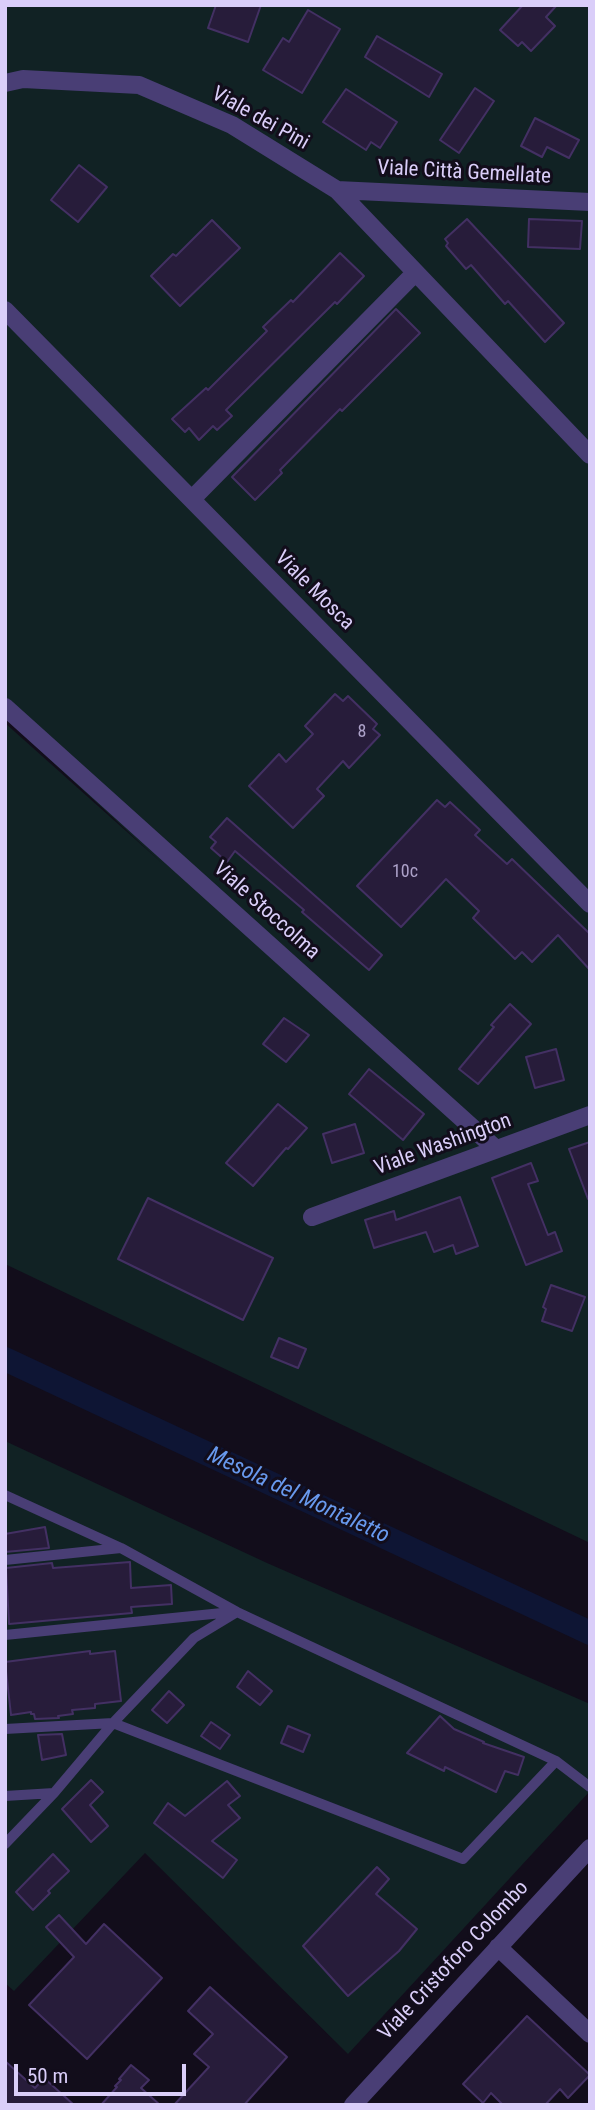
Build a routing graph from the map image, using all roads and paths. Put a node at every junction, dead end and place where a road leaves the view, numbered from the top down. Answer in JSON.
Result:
{"nodes":[{"id":1,"x":5,"y":83,"type":"edge"},
{"id":2,"x":337,"y":190,"type":"junction"},
{"id":3,"x":590,"y":202,"type":"edge"},
{"id":4,"x":415,"y":274,"type":"junction"},
{"id":5,"x":5,"y":310,"type":"edge"},
{"id":6,"x":590,"y":455,"type":"edge"},
{"id":7,"x":192,"y":499,"type":"junction"},
{"id":8,"x":5,"y":707,"type":"edge"},
{"id":9,"x":590,"y":904,"type":"edge"},
{"id":10,"x":590,"y":1115,"type":"edge"},
{"id":11,"x":496,"y":1149,"type":"junction"},
{"id":12,"x":312,"y":1217,"type":"dead end"},
{"id":13,"x":5,"y":1495,"type":"edge"},
{"id":14,"x":121,"y":1548,"type":"junction"},
{"id":15,"x":5,"y":1559,"type":"edge"},
{"id":16,"x":237,"y":1612,"type":"junction"},
{"id":17,"x":5,"y":1635,"type":"edge"},
{"id":18,"x":113,"y":1723,"type":"junction"},
{"id":19,"x":5,"y":1729,"type":"edge"},
{"id":20,"x":556,"y":1760,"type":"junction"},
{"id":21,"x":590,"y":1787,"type":"edge"},
{"id":22,"x":54,"y":1793,"type":"junction"},
{"id":23,"x":5,"y":1797,"type":"edge"},
{"id":24,"x":5,"y":1844,"type":"edge"},
{"id":25,"x":590,"y":1848,"type":"edge"},
{"id":26,"x":498,"y":1947,"type":"junction"},
{"id":27,"x":590,"y":2034,"type":"edge"},
{"id":28,"x":352,"y":2105,"type":"edge"}],
"edges":[{"from":1,"to":2,"type":"street","name":"Viale dei Pini"},
{"from":2,"to":3,"type":"street","name":"Viale Città Gemellate"},
{"from":2,"to":4,"type":"street","name":"Viale dei Pini"},
{"from":4,"to":6,"type":"street","name":"Viale dei Pini"},
{"from":4,"to":7,"type":"street"},
{"from":5,"to":7,"type":"street","name":"Viale Mosca"},
{"from":7,"to":9,"type":"street","name":"Viale Mosca"},
{"from":8,"to":11,"type":"street","name":"Viale Stoccolma"},
{"from":10,"to":11,"type":"street","name":"Viale Washington"},
{"from":11,"to":12,"type":"street","name":"Viale Washington"},
{"from":13,"to":14,"type":"lane"},
{"from":14,"to":15,"type":"lane"},
{"from":14,"to":16,"type":"lane"},
{"from":16,"to":17,"type":"lane"},
{"from":16,"to":18,"type":"lane"},
{"from":16,"to":20,"type":"lane"},
{"from":18,"to":19,"type":"lane"},
{"from":18,"to":20,"type":"lane"},
{"from":18,"to":22,"type":"lane"},
{"from":20,"to":21,"type":"lane"},
{"from":22,"to":23,"type":"lane"},
{"from":22,"to":24,"type":"lane"},
{"from":25,"to":26,"type":"street","name":"Viale Cristoforo Colombo"},
{"from":26,"to":27,"type":"street"},
{"from":26,"to":28,"type":"street","name":"Viale Cristoforo Colombo"}]}
